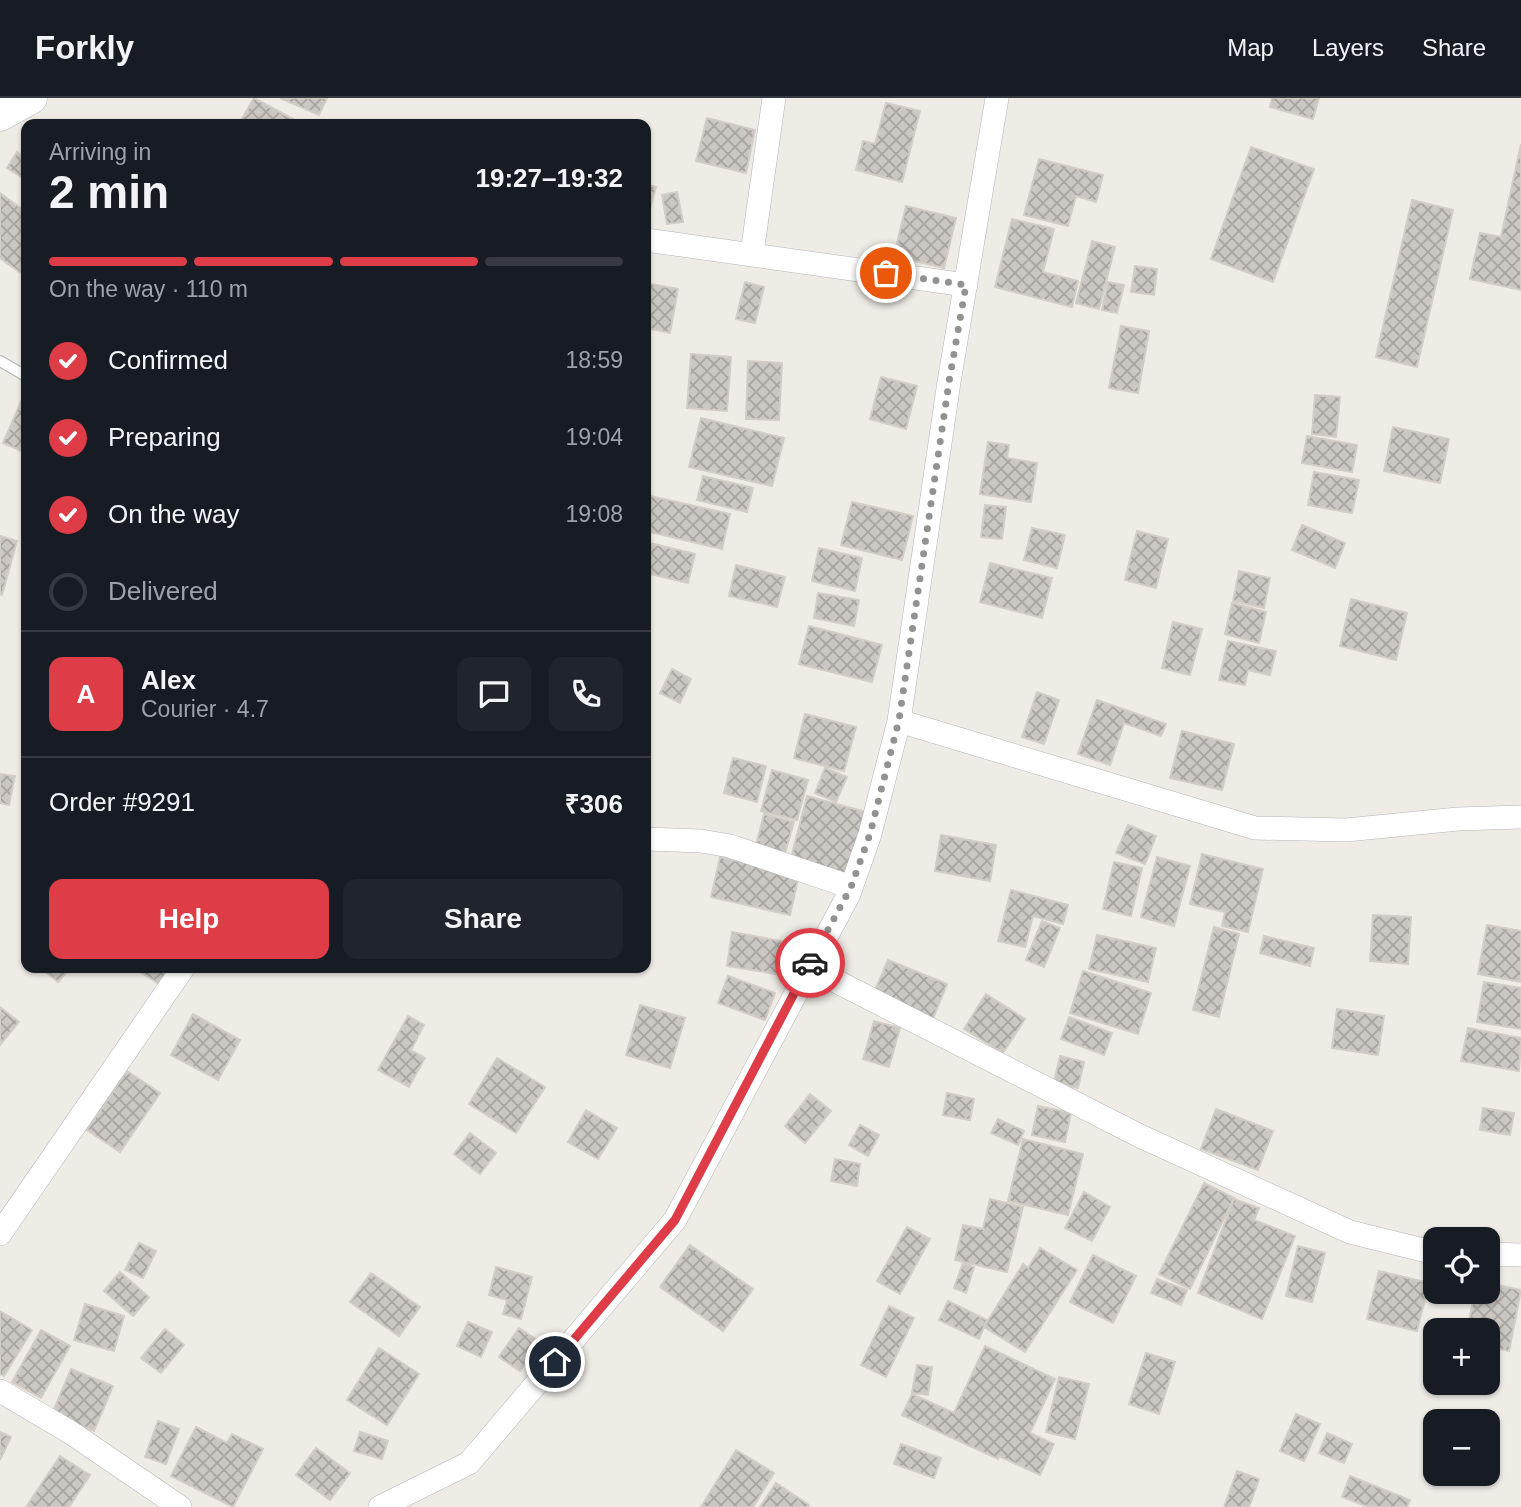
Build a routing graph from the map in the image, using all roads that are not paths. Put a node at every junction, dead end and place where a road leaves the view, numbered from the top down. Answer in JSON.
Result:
{"nodes":[{"id":1,"x":31,"y":98,"type":"edge"},
{"id":2,"x":774,"y":98,"type":"edge"},
{"id":3,"x":997,"y":98,"type":"edge"},
{"id":4,"x":0,"y":115,"type":"edge"},
{"id":5,"x":651,"y":241,"type":"edge"},
{"id":6,"x":752,"y":253,"type":"junction"},
{"id":7,"x":966,"y":285,"type":"junction"},
{"id":8,"x":0,"y":361,"type":"edge"},
{"id":9,"x":21,"y":373,"type":"edge"},
{"id":10,"x":899,"y":720,"type":"junction"},
{"id":11,"x":1521,"y":817,"type":"edge"},
{"id":12,"x":651,"y":839,"type":"edge"},
{"id":13,"x":851,"y":887,"type":"junction"},
{"id":14,"x":808,"y":967,"type":"junction"},
{"id":15,"x":180,"y":973,"type":"edge"},
{"id":16,"x":0,"y":1234,"type":"edge"},
{"id":17,"x":1423,"y":1250,"type":"edge"},
{"id":18,"x":1500,"y":1254,"type":"edge"},
{"id":19,"x":1521,"y":1255,"type":"edge"},
{"id":20,"x":0,"y":1391,"type":"edge"},
{"id":21,"x":180,"y":1507,"type":"edge"},
{"id":22,"x":380,"y":1507,"type":"edge"}],
"edges":[{"from":1,"to":4,"type":"main road"},
{"from":2,"to":6,"type":"street"},
{"from":3,"to":7,"type":"street"},
{"from":5,"to":6,"type":"street"},
{"from":6,"to":7,"type":"street"},
{"from":7,"to":10,"type":"street"},
{"from":8,"to":9,"type":"lane"},
{"from":10,"to":11,"type":"street"},
{"from":10,"to":13,"type":"street"},
{"from":12,"to":13,"type":"street"},
{"from":13,"to":14,"type":"street"},
{"from":14,"to":17,"type":"street"},
{"from":14,"to":22,"type":"street"},
{"from":15,"to":16,"type":"street"},
{"from":18,"to":19,"type":"street"},
{"from":20,"to":21,"type":"street"}]}
